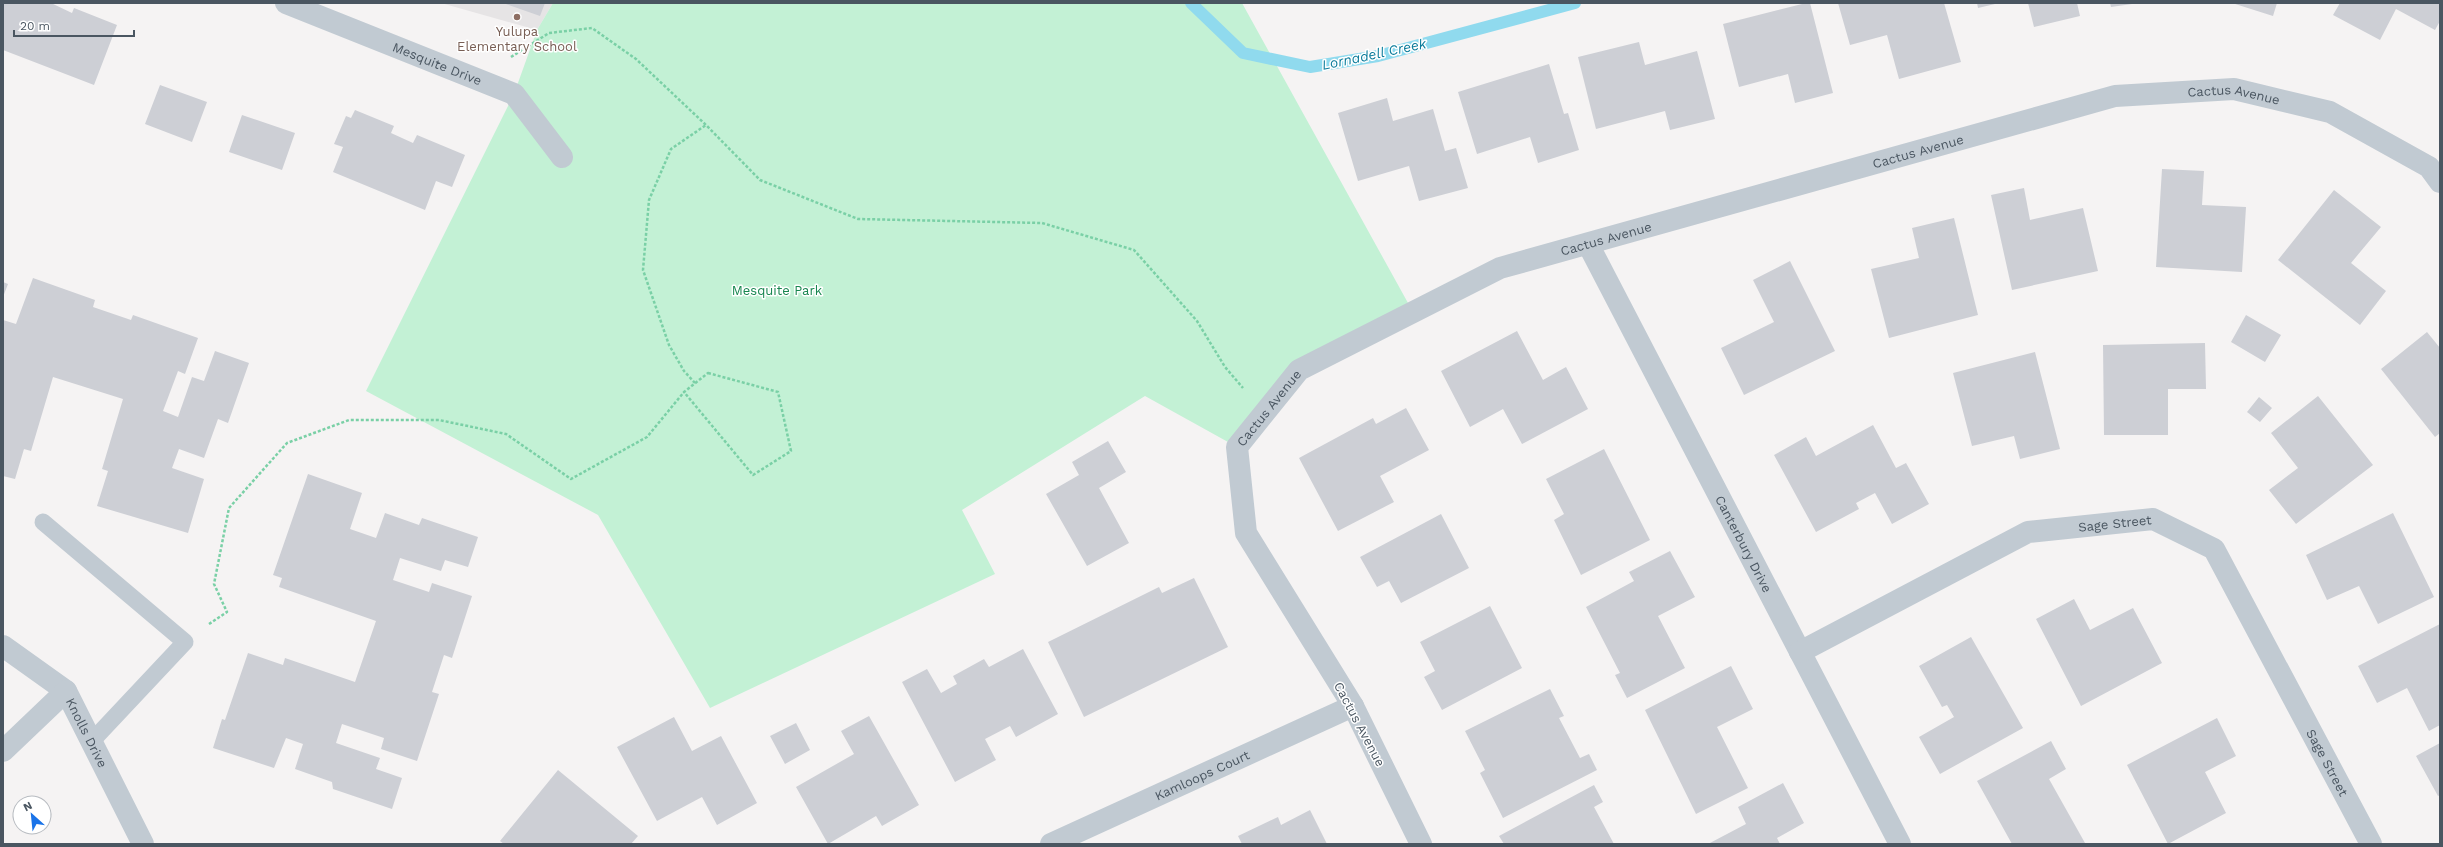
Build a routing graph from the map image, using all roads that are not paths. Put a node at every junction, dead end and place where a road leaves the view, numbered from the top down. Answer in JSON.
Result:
{"nodes":[{"id":1,"x":286,"y":3,"type":"edge"},
{"id":2,"x":562,"y":157,"type":"dead end"},
{"id":3,"x":2440,"y":182,"type":"edge"},
{"id":4,"x":1588,"y":244,"type":"junction"},
{"id":5,"x":43,"y":522,"type":"dead end"},
{"id":6,"x":3,"y":646,"type":"edge"},
{"id":7,"x":1800,"y":652,"type":"junction"},
{"id":8,"x":66,"y":691,"type":"junction"},
{"id":9,"x":1353,"y":706,"type":"junction"},
{"id":10,"x":92,"y":741,"type":"junction"},
{"id":11,"x":3,"y":751,"type":"edge"},
{"id":12,"x":143,"y":844,"type":"edge"},
{"id":13,"x":1051,"y":844,"type":"edge"},
{"id":14,"x":1421,"y":844,"type":"edge"},
{"id":15,"x":1900,"y":844,"type":"edge"},
{"id":16,"x":2371,"y":844,"type":"edge"}],
"edges":[{"from":1,"to":2,"type":"street","name":"Mesquite Drive"},
{"from":3,"to":4,"type":"street","name":"Cactus Avenue"},
{"from":4,"to":7,"type":"street","name":"Canterbury Drive"},
{"from":4,"to":9,"type":"street","name":"Cactus Avenue"},
{"from":5,"to":10,"type":"lane"},
{"from":6,"to":8,"type":"street","name":"Knolls Drive"},
{"from":7,"to":15,"type":"street","name":"Canterbury Drive"},
{"from":7,"to":16,"type":"street","name":"Sage Street"},
{"from":8,"to":10,"type":"street","name":"Knolls Drive"},
{"from":8,"to":11,"type":"street"},
{"from":9,"to":13,"type":"street","name":"Kamloops Court"},
{"from":9,"to":14,"type":"street","name":"Cactus Avenue"},
{"from":10,"to":12,"type":"street","name":"Knolls Drive"}]}
